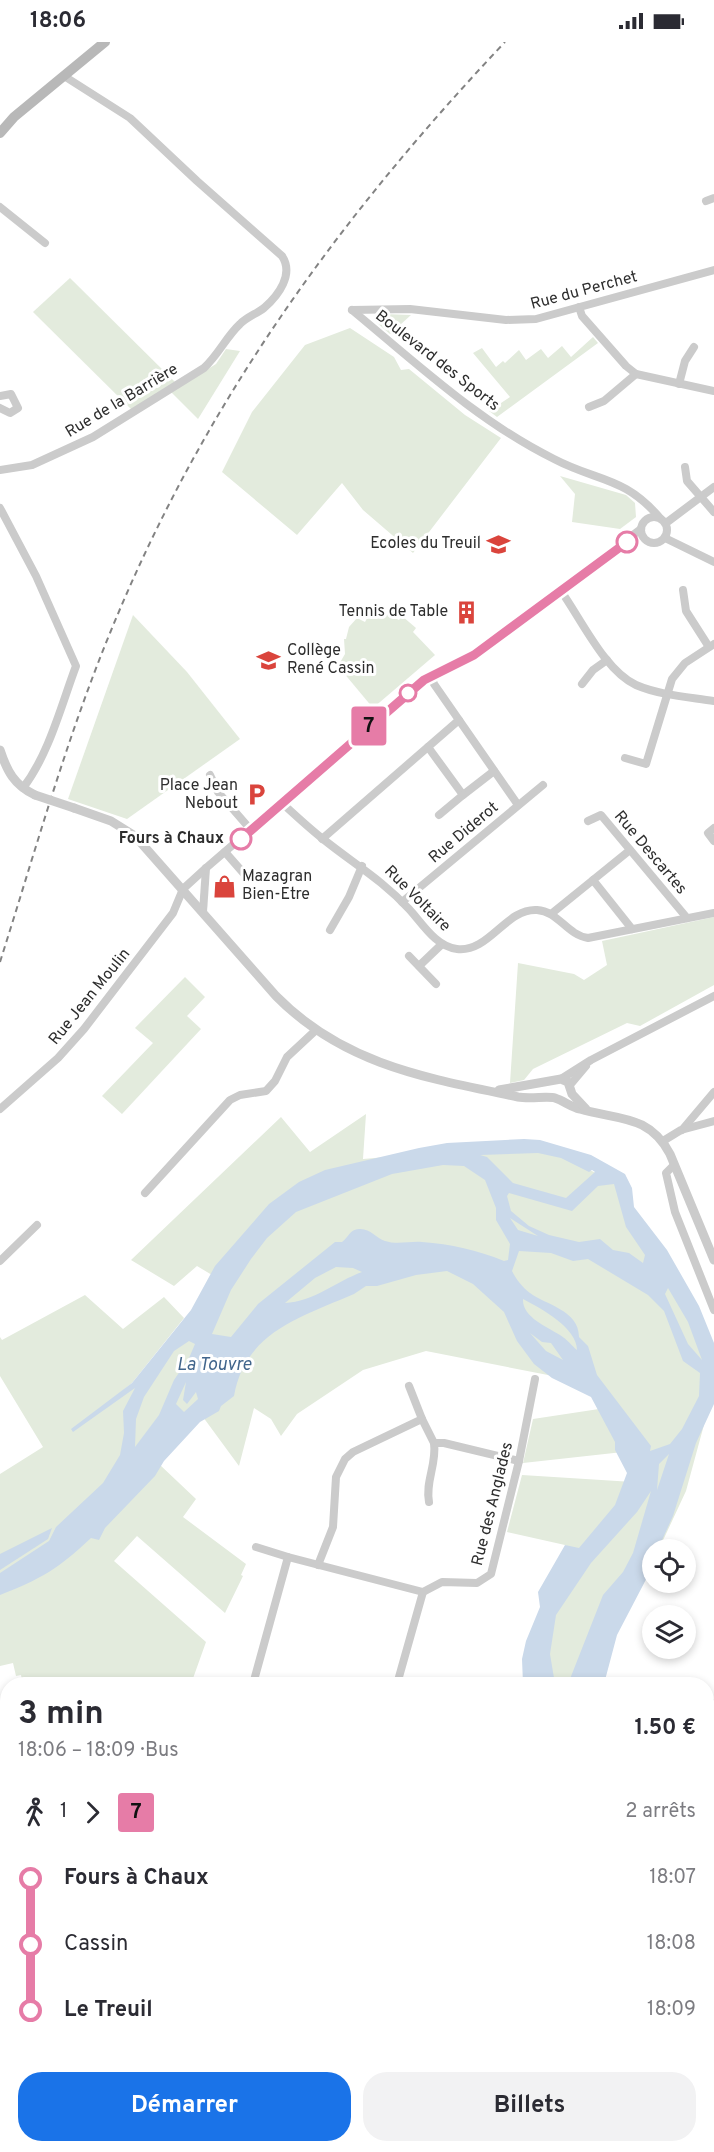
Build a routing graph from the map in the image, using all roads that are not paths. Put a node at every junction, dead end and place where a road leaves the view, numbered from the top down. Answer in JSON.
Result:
{"nodes":[{"id":1,"x":105,"y":42,"type":"edge"},
{"id":2,"x":64,"y":76,"type":"junction"},
{"id":3,"x":0,"y":133,"type":"edge"},
{"id":4,"x":0,"y":207,"type":"edge"},
{"id":5,"x":45,"y":243,"type":"dead end"},
{"id":6,"x":714,"y":270,"type":"edge"},
{"id":7,"x":579,"y":307,"type":"junction"},
{"id":8,"x":352,"y":310,"type":"joint"},
{"id":9,"x":694,"y":347,"type":"dead end"},
{"id":10,"x":636,"y":374,"type":"junction"},
{"id":11,"x":679,"y":384,"type":"junction"},
{"id":12,"x":714,"y":391,"type":"edge"},
{"id":13,"x":0,"y":396,"type":"edge"},
{"id":14,"x":589,"y":407,"type":"dead end"},
{"id":15,"x":0,"y":408,"type":"edge"},
{"id":16,"x":685,"y":467,"type":"dead end"},
{"id":17,"x":0,"y":470,"type":"edge"},
{"id":18,"x":714,"y":487,"type":"edge"},
{"id":19,"x":636,"y":494,"type":"junction"},
{"id":20,"x":701,"y":497,"type":"junction"},
{"id":21,"x":0,"y":508,"type":"edge"},
{"id":22,"x":714,"y":512,"type":"edge"},
{"id":23,"x":645,"y":521,"type":"junction"},
{"id":24,"x":663,"y":521,"type":"junction"},
{"id":25,"x":641,"y":529,"type":"junction"},
{"id":26,"x":665,"y":538,"type":"junction"},
{"id":27,"x":627,"y":542,"type":"junction"},
{"id":28,"x":648,"y":542,"type":"junction"},
{"id":29,"x":714,"y":562,"type":"edge"},
{"id":30,"x":683,"y":590,"type":"dead end"},
{"id":31,"x":561,"y":591,"type":"junction"},
{"id":32,"x":712,"y":645,"type":"edge"},
{"id":33,"x":608,"y":660,"type":"junction"},
{"id":34,"x":431,"y":675,"type":"junction"},
{"id":35,"x":582,"y":684,"type":"dead end"},
{"id":36,"x":668,"y":693,"type":"junction"},
{"id":37,"x":714,"y":701,"type":"edge"},
{"id":38,"x":459,"y":720,"type":"junction"},
{"id":39,"x":428,"y":747,"type":"junction"},
{"id":40,"x":0,"y":750,"type":"edge"},
{"id":41,"x":625,"y":758,"type":"dead end"},
{"id":42,"x":494,"y":771,"type":"junction"},
{"id":43,"x":210,"y":775,"type":"dead end"},
{"id":44,"x":543,"y":785,"type":"dead end"},
{"id":45,"x":22,"y":788,"type":"junction"},
{"id":46,"x":463,"y":795,"type":"junction"},
{"id":47,"x":282,"y":803,"type":"junction"},
{"id":48,"x":518,"y":805,"type":"junction"},
{"id":49,"x":439,"y":815,"type":"dead end"},
{"id":50,"x":588,"y":821,"type":"dead end"},
{"id":51,"x":714,"y":828,"type":"edge"},
{"id":52,"x":251,"y":830,"type":"junction"},
{"id":53,"x":322,"y":839,"type":"junction"},
{"id":54,"x":714,"y":840,"type":"edge"},
{"id":55,"x":630,"y":850,"type":"junction"},
{"id":56,"x":225,"y":852,"type":"junction"},
{"id":57,"x":362,"y":866,"type":"junction"},
{"id":58,"x":206,"y":868,"type":"junction"},
{"id":59,"x":261,"y":879,"type":"dead end"},
{"id":60,"x":593,"y":880,"type":"junction"},
{"id":61,"x":183,"y":889,"type":"junction"},
{"id":62,"x":402,"y":902,"type":"junction"},
{"id":63,"x":203,"y":912,"type":"junction"},
{"id":64,"x":714,"y":913,"type":"edge"},
{"id":65,"x":551,"y":914,"type":"junction"},
{"id":66,"x":687,"y":918,"type":"junction"},
{"id":67,"x":633,"y":929,"type":"junction"},
{"id":68,"x":330,"y":930,"type":"dead end"},
{"id":69,"x":442,"y":944,"type":"junction"},
{"id":70,"x":409,"y":956,"type":"dead end"},
{"id":71,"x":419,"y":966,"type":"junction"},
{"id":72,"x":436,"y":984,"type":"dead end"},
{"id":73,"x":714,"y":996,"type":"edge"},
{"id":74,"x":316,"y":1030,"type":"junction"},
{"id":75,"x":591,"y":1060,"type":"junction"},
{"id":76,"x":559,"y":1080,"type":"junction"},
{"id":77,"x":495,"y":1090,"type":"junction"},
{"id":78,"x":714,"y":1092,"type":"edge"},
{"id":79,"x":569,"y":1093,"type":"junction"},
{"id":80,"x":555,"y":1098,"type":"junction"},
{"id":81,"x":0,"y":1109,"type":"edge"},
{"id":82,"x":714,"y":1121,"type":"edge"},
{"id":83,"x":681,"y":1130,"type":"junction"},
{"id":84,"x":663,"y":1142,"type":"junction"},
{"id":85,"x":675,"y":1165,"type":"junction"},
{"id":86,"x":145,"y":1193,"type":"dead end"},
{"id":87,"x":38,"y":1225,"type":"dead end"},
{"id":88,"x":714,"y":1260,"type":"edge"},
{"id":89,"x":0,"y":1261,"type":"edge"},
{"id":90,"x":714,"y":1310,"type":"edge"},
{"id":91,"x":535,"y":1379,"type":"dead end"},
{"id":92,"x":409,"y":1386,"type":"dead end"},
{"id":93,"x":422,"y":1419,"type":"junction"},
{"id":94,"x":434,"y":1443,"type":"junction"},
{"id":95,"x":519,"y":1461,"type":"junction"},
{"id":96,"x":429,"y":1502,"type":"dead end"},
{"id":97,"x":256,"y":1547,"type":"dead end"},
{"id":98,"x":288,"y":1557,"type":"junction"},
{"id":99,"x":318,"y":1565,"type":"junction"},
{"id":100,"x":423,"y":1592,"type":"junction"},
{"id":101,"x":255,"y":1677,"type":"edge"},
{"id":102,"x":400,"y":1677,"type":"edge"}],
"edges":[{"from":1,"to":2,"type":"main road"},
{"from":2,"to":3,"type":"main road"},
{"from":2,"to":17,"type":"street","name":"Rue de la Barrière"},
{"from":4,"to":5,"type":"street"},
{"from":6,"to":7,"type":"street","name":"Rue du Perchet"},
{"from":7,"to":8,"type":"street","name":"Rue du Perchet"},
{"from":7,"to":10,"type":"street"},
{"from":8,"to":19,"type":"street","name":"Boulevard des Sports"},
{"from":9,"to":11,"type":"street"},
{"from":10,"to":11,"type":"street"},
{"from":10,"to":14,"type":"street"},
{"from":11,"to":12,"type":"street"},
{"from":13,"to":15,"type":"street"},
{"from":16,"to":20,"type":"street"},
{"from":18,"to":20,"type":"street"},
{"from":19,"to":23,"type":"street"},
{"from":19,"to":24,"type":"street","name":"Boulevard des Sports"},
{"from":20,"to":22,"type":"street"},
{"from":20,"to":24,"type":"street"},
{"from":21,"to":45,"type":"street"},
{"from":23,"to":24,"type":"street"},
{"from":23,"to":25,"type":"street"},
{"from":24,"to":26,"type":"street"},
{"from":25,"to":27,"type":"street"},
{"from":25,"to":28,"type":"street"},
{"from":26,"to":28,"type":"street"},
{"from":26,"to":29,"type":"street"},
{"from":27,"to":28,"type":"street"},
{"from":27,"to":31,"type":"street"},
{"from":30,"to":32,"type":"street"},
{"from":31,"to":33,"type":"street"},
{"from":31,"to":34,"type":"street"},
{"from":32,"to":36,"type":"street"},
{"from":33,"to":35,"type":"street"},
{"from":33,"to":36,"type":"street"},
{"from":34,"to":38,"type":"street"},
{"from":34,"to":47,"type":"street"},
{"from":36,"to":37,"type":"street"},
{"from":36,"to":41,"type":"street"},
{"from":38,"to":39,"type":"street"},
{"from":38,"to":42,"type":"street"},
{"from":39,"to":46,"type":"street"},
{"from":39,"to":53,"type":"street"},
{"from":40,"to":45,"type":"street"},
{"from":42,"to":46,"type":"street"},
{"from":42,"to":48,"type":"street"},
{"from":43,"to":52,"type":"street"},
{"from":44,"to":48,"type":"street","name":"Rue Diderot"},
{"from":45,"to":61,"type":"street","bridge":true},
{"from":46,"to":49,"type":"street"},
{"from":47,"to":52,"type":"street"},
{"from":47,"to":53,"type":"street","name":"Rue Voltaire"},
{"from":48,"to":62,"type":"street","name":"Rue Diderot"},
{"from":50,"to":55,"type":"street","name":"Rue Descartes"},
{"from":51,"to":54,"type":"street"},
{"from":52,"to":56,"type":"street"},
{"from":53,"to":57,"type":"street","name":"Rue Voltaire"},
{"from":55,"to":60,"type":"street"},
{"from":55,"to":66,"type":"street","name":"Rue Descartes"},
{"from":56,"to":58,"type":"street"},
{"from":56,"to":59,"type":"street"},
{"from":57,"to":62,"type":"street","name":"Rue Voltaire"},
{"from":57,"to":68,"type":"street"},
{"from":58,"to":61,"type":"street"},
{"from":58,"to":63,"type":"street"},
{"from":60,"to":65,"type":"street"},
{"from":60,"to":67,"type":"street"},
{"from":61,"to":63,"type":"street"},
{"from":61,"to":81,"type":"street","name":"Rue Jean Moulin"},
{"from":62,"to":69,"type":"street","name":"Rue Voltaire"},
{"from":63,"to":74,"type":"street"},
{"from":64,"to":66,"type":"street"},
{"from":65,"to":67,"type":"street"},
{"from":65,"to":69,"type":"street","name":"Rue Voltaire"},
{"from":66,"to":67,"type":"street"},
{"from":69,"to":71,"type":"street"},
{"from":70,"to":71,"type":"street"},
{"from":71,"to":72,"type":"street"},
{"from":73,"to":75,"type":"street"},
{"from":74,"to":77,"type":"street"},
{"from":74,"to":86,"type":"street"},
{"from":75,"to":76,"type":"street"},
{"from":75,"to":79,"type":"street"},
{"from":76,"to":77,"type":"street"},
{"from":76,"to":79,"type":"street"},
{"from":76,"to":80,"type":"street"},
{"from":77,"to":80,"type":"street"},
{"from":78,"to":83,"type":"street"},
{"from":79,"to":80,"type":"street"},
{"from":79,"to":84,"type":"street"},
{"from":82,"to":83,"type":"street"},
{"from":83,"to":84,"type":"street"},
{"from":84,"to":85,"type":"street"},
{"from":85,"to":88,"type":"street"},
{"from":85,"to":90,"type":"street"},
{"from":87,"to":89,"type":"street"},
{"from":91,"to":95,"type":"street","name":"Rue des Anglades"},
{"from":92,"to":93,"type":"street"},
{"from":93,"to":94,"type":"street"},
{"from":93,"to":99,"type":"street"},
{"from":94,"to":95,"type":"street"},
{"from":94,"to":96,"type":"street"},
{"from":95,"to":100,"type":"street","name":"Rue des Anglades"},
{"from":97,"to":98,"type":"street"},
{"from":98,"to":99,"type":"street"},
{"from":98,"to":101,"type":"street"},
{"from":99,"to":100,"type":"street"},
{"from":100,"to":102,"type":"street"}]}
